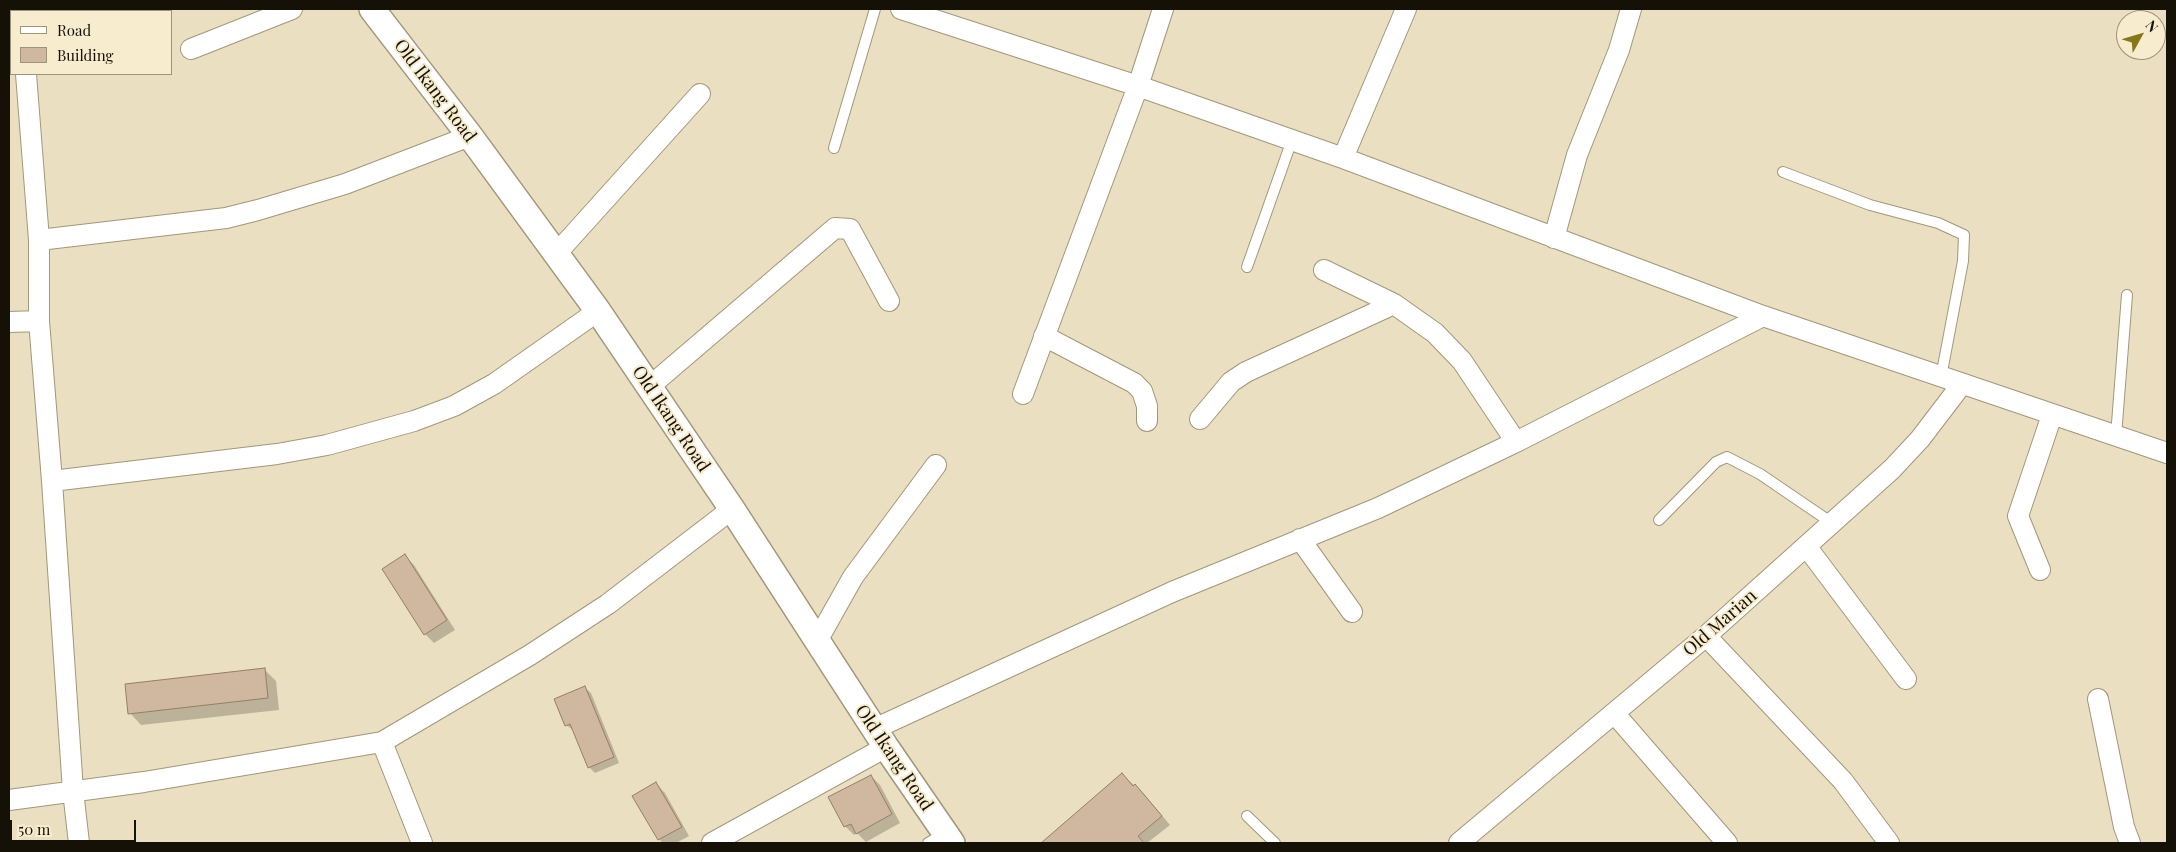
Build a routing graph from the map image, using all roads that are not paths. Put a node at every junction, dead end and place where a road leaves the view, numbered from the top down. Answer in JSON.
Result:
{"nodes":[{"id":1,"x":292,"y":9,"type":"edge"},
{"id":2,"x":372,"y":9,"type":"edge"},
{"id":3,"x":875,"y":9,"type":"edge"},
{"id":4,"x":901,"y":9,"type":"edge"},
{"id":5,"x":1163,"y":9,"type":"edge"},
{"id":6,"x":1406,"y":9,"type":"edge"},
{"id":7,"x":1631,"y":9,"type":"edge"},
{"id":8,"x":191,"y":49,"type":"dead end"},
{"id":9,"x":26,"y":75,"type":"edge"},
{"id":10,"x":1138,"y":86,"type":"junction"},
{"id":11,"x":700,"y":94,"type":"dead end"},
{"id":12,"x":470,"y":136,"type":"junction"},
{"id":13,"x":1292,"y":140,"type":"junction"},
{"id":14,"x":834,"y":148,"type":"dead end"},
{"id":15,"x":1343,"y":158,"type":"junction"},
{"id":16,"x":1782,"y":172,"type":"dead end"},
{"id":17,"x":1554,"y":238,"type":"junction"},
{"id":18,"x":39,"y":240,"type":"junction"},
{"id":19,"x":556,"y":254,"type":"junction"},
{"id":20,"x":1248,"y":267,"type":"dead end"},
{"id":21,"x":1324,"y":270,"type":"dead end"},
{"id":22,"x":2127,"y":295,"type":"dead end"},
{"id":23,"x":889,"y":301,"type":"dead end"},
{"id":24,"x":1394,"y":304,"type":"junction"},
{"id":25,"x":598,"y":311,"type":"junction"},
{"id":26,"x":1763,"y":316,"type":"junction"},
{"id":27,"x":38,"y":321,"type":"junction"},
{"id":28,"x":9,"y":322,"type":"edge"},
{"id":29,"x":1044,"y":336,"type":"junction"},
{"id":30,"x":1941,"y":377,"type":"junction"},
{"id":31,"x":1962,"y":384,"type":"junction"},
{"id":32,"x":650,"y":387,"type":"junction"},
{"id":33,"x":1023,"y":394,"type":"dead end"},
{"id":34,"x":2052,"y":414,"type":"junction"},
{"id":35,"x":1200,"y":419,"type":"dead end"},
{"id":36,"x":1147,"y":422,"type":"dead end"},
{"id":37,"x":2116,"y":436,"type":"junction"},
{"id":38,"x":1516,"y":442,"type":"junction"},
{"id":39,"x":2167,"y":453,"type":"edge"},
{"id":40,"x":936,"y":465,"type":"dead end"},
{"id":41,"x":52,"y":481,"type":"junction"},
{"id":42,"x":732,"y":509,"type":"junction"},
{"id":43,"x":1658,"y":520,"type":"dead end"},
{"id":44,"x":1832,"y":523,"type":"junction"},
{"id":45,"x":1300,"y":539,"type":"junction"},
{"id":46,"x":1806,"y":546,"type":"junction"},
{"id":47,"x":2040,"y":570,"type":"dead end"},
{"id":48,"x":1352,"y":612,"type":"dead end"},
{"id":49,"x":1706,"y":636,"type":"junction"},
{"id":50,"x":817,"y":642,"type":"junction"},
{"id":51,"x":1906,"y":679,"type":"dead end"},
{"id":52,"x":2098,"y":699,"type":"dead end"},
{"id":53,"x":1614,"y":712,"type":"junction"},
{"id":54,"x":880,"y":738,"type":"junction"},
{"id":55,"x":382,"y":742,"type":"junction"},
{"id":56,"x":73,"y":791,"type":"junction"},
{"id":57,"x":9,"y":800,"type":"edge"},
{"id":58,"x":1247,"y":816,"type":"dead end"},
{"id":59,"x":942,"y":840,"type":"edge"},
{"id":60,"x":79,"y":843,"type":"edge"},
{"id":61,"x":422,"y":843,"type":"edge"},
{"id":62,"x":712,"y":843,"type":"edge"},
{"id":63,"x":1275,"y":843,"type":"edge"},
{"id":64,"x":1460,"y":843,"type":"edge"},
{"id":65,"x":1726,"y":843,"type":"edge"},
{"id":66,"x":1889,"y":843,"type":"edge"},
{"id":67,"x":2130,"y":843,"type":"edge"}],
"edges":[{"from":1,"to":8,"type":"street"},
{"from":2,"to":12,"type":"street","name":"Old Ikang Road"},
{"from":3,"to":14,"type":"lane"},
{"from":4,"to":10,"type":"street"},
{"from":5,"to":10,"type":"street"},
{"from":6,"to":15,"type":"street"},
{"from":7,"to":17,"type":"street"},
{"from":9,"to":18,"type":"street"},
{"from":10,"to":13,"type":"street"},
{"from":10,"to":29,"type":"street"},
{"from":11,"to":19,"type":"street"},
{"from":12,"to":18,"type":"street"},
{"from":12,"to":19,"type":"street","name":"Old Ikang Road"},
{"from":13,"to":15,"type":"street"},
{"from":13,"to":20,"type":"lane"},
{"from":15,"to":17,"type":"street"},
{"from":16,"to":30,"type":"lane"},
{"from":17,"to":26,"type":"street"},
{"from":18,"to":27,"type":"street"},
{"from":19,"to":25,"type":"street","name":"Old Ikang Road"},
{"from":21,"to":24,"type":"street"},
{"from":22,"to":37,"type":"lane"},
{"from":23,"to":32,"type":"street"},
{"from":24,"to":35,"type":"street"},
{"from":24,"to":38,"type":"street"},
{"from":25,"to":32,"type":"street","name":"Old Ikang Road"},
{"from":25,"to":41,"type":"street"},
{"from":26,"to":30,"type":"street"},
{"from":26,"to":38,"type":"street"},
{"from":27,"to":28,"type":"street"},
{"from":27,"to":41,"type":"street"},
{"from":29,"to":33,"type":"street"},
{"from":29,"to":36,"type":"street"},
{"from":30,"to":31,"type":"street"},
{"from":31,"to":34,"type":"street"},
{"from":31,"to":44,"type":"street","name":"Old Marian"},
{"from":32,"to":42,"type":"street","name":"Old Ikang Road"},
{"from":34,"to":37,"type":"street"},
{"from":34,"to":47,"type":"street"},
{"from":37,"to":39,"type":"street"},
{"from":38,"to":45,"type":"street"},
{"from":40,"to":50,"type":"street"},
{"from":41,"to":56,"type":"street"},
{"from":42,"to":50,"type":"street","name":"Old Ikang Road"},
{"from":42,"to":55,"type":"street"},
{"from":43,"to":44,"type":"lane"},
{"from":44,"to":46,"type":"street","name":"Old Marian"},
{"from":45,"to":48,"type":"street"},
{"from":45,"to":54,"type":"street"},
{"from":46,"to":49,"type":"street","name":"Old Marian"},
{"from":46,"to":51,"type":"street"},
{"from":49,"to":53,"type":"street","name":"Old Marian"},
{"from":49,"to":66,"type":"street"},
{"from":50,"to":54,"type":"street","name":"Old Ikang Road"},
{"from":52,"to":67,"type":"street"},
{"from":53,"to":64,"type":"street","name":"Old Marian"},
{"from":53,"to":65,"type":"street"},
{"from":54,"to":59,"type":"street","name":"Old Ikang Road"},
{"from":54,"to":62,"type":"street"},
{"from":55,"to":56,"type":"street"},
{"from":55,"to":61,"type":"street"},
{"from":56,"to":57,"type":"street"},
{"from":56,"to":60,"type":"street"},
{"from":58,"to":63,"type":"lane"}]}
